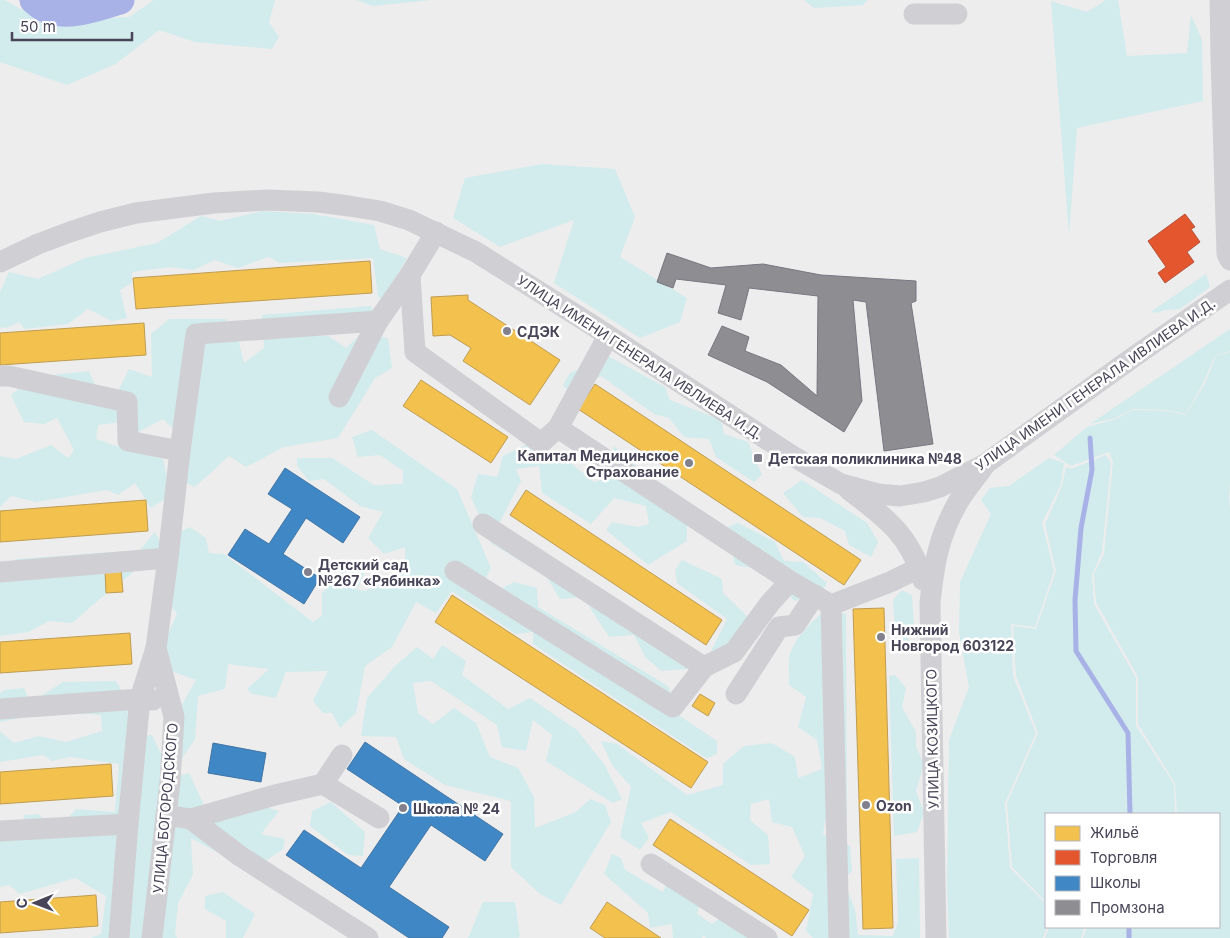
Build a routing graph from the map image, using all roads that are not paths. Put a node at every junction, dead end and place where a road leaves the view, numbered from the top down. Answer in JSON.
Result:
{"nodes":[{"id":1,"x":1220,"y":0,"type":"edge"},
{"id":2,"x":914,"y":14,"type":"dead end"},
{"id":3,"x":957,"y":14,"type":"dead end"},
{"id":4,"x":436,"y":232,"type":"junction"},
{"id":5,"x":1230,"y":260,"type":"edge"},
{"id":6,"x":0,"y":262,"type":"edge"},
{"id":7,"x":410,"y":275,"type":"junction"},
{"id":8,"x":1230,"y":290,"type":"edge"},
{"id":9,"x":378,"y":321,"type":"junction"},
{"id":10,"x":608,"y":336,"type":"junction"},
{"id":11,"x":0,"y":376,"type":"edge"},
{"id":12,"x":339,"y":397,"type":"dead end"},
{"id":13,"x":558,"y":428,"type":"junction"},
{"id":14,"x":180,"y":450,"type":"junction"},
{"id":15,"x":985,"y":464,"type":"junction"},
{"id":16,"x":841,"y":484,"type":"junction"},
{"id":17,"x":483,"y":524,"type":"dead end"},
{"id":18,"x":168,"y":558,"type":"junction"},
{"id":19,"x":919,"y":568,"type":"junction"},
{"id":20,"x":455,"y":571,"type":"dead end"},
{"id":21,"x":0,"y":572,"type":"edge"},
{"id":22,"x":790,"y":581,"type":"junction"},
{"id":23,"x":823,"y":600,"type":"junction"},
{"id":24,"x":930,"y":603,"type":"junction"},
{"id":25,"x":156,"y":648,"type":"junction"},
{"id":26,"x":704,"y":667,"type":"junction"},
{"id":27,"x":736,"y":694,"type":"dead end"},
{"id":28,"x":140,"y":699,"type":"junction"},
{"id":29,"x":170,"y":701,"type":"junction"},
{"id":30,"x":0,"y":709,"type":"edge"},
{"id":31,"x":342,"y":755,"type":"dead end"},
{"id":32,"x":323,"y":784,"type":"junction"},
{"id":33,"x":166,"y":814,"type":"junction"},
{"id":34,"x":380,"y":818,"type":"dead end"},
{"id":35,"x":191,"y":819,"type":"junction"},
{"id":36,"x":128,"y":824,"type":"junction"},
{"id":37,"x":0,"y":831,"type":"edge"},
{"id":38,"x":651,"y":864,"type":"dead end"},
{"id":39,"x":119,"y":938,"type":"edge"},
{"id":40,"x":152,"y":938,"type":"edge"},
{"id":41,"x":368,"y":938,"type":"edge"},
{"id":42,"x":767,"y":938,"type":"edge"},
{"id":43,"x":839,"y":938,"type":"edge"},
{"id":44,"x":936,"y":938,"type":"edge"}],
"edges":[{"from":1,"to":5,"type":"street"},
{"from":2,"to":3,"type":"street"},
{"from":4,"to":6,"type":"street","name":"УЛИЦА ИМЕНИ ГЕНЕРАЛА ИВЛИЕВА И.Д."},
{"from":4,"to":7,"type":"street"},
{"from":4,"to":10,"type":"street","name":"УЛИЦА ИМЕНИ ГЕНЕРАЛА ИВЛИЕВА И.Д."},
{"from":7,"to":9,"type":"street"},
{"from":7,"to":13,"type":"street"},
{"from":8,"to":15,"type":"street","name":"УЛИЦА ИМЕНИ ГЕНЕРАЛА ИВЛИЕВА И.Д."},
{"from":9,"to":12,"type":"street"},
{"from":9,"to":14,"type":"street","name":"УЛИЦА БОГОРОДСКОГО"},
{"from":10,"to":13,"type":"street"},
{"from":10,"to":16,"type":"street","name":"УЛИЦА ИМЕНИ ГЕНЕРАЛА ИВЛИЕВА И.Д."},
{"from":11,"to":14,"type":"street"},
{"from":13,"to":22,"type":"street"},
{"from":14,"to":18,"type":"street","name":"УЛИЦА БОГОРОДСКОГО"},
{"from":15,"to":16,"type":"street","name":"УЛИЦА ИМЕНИ ГЕНЕРАЛА ИВЛИЕВА И.Д."},
{"from":15,"to":24,"type":"street","name":"УЛИЦА КОЗИЦКОГО"},
{"from":16,"to":19,"type":"street"},
{"from":17,"to":26,"type":"street"},
{"from":18,"to":21,"type":"street"},
{"from":18,"to":25,"type":"street","name":"УЛИЦА БОГОРОДСКОГО"},
{"from":19,"to":23,"type":"street"},
{"from":19,"to":24,"type":"street"},
{"from":20,"to":26,"type":"street"},
{"from":22,"to":23,"type":"street"},
{"from":22,"to":26,"type":"street"},
{"from":23,"to":27,"type":"street"},
{"from":23,"to":43,"type":"street"},
{"from":24,"to":44,"type":"street","name":"УЛИЦА КОЗИЦКОГО"},
{"from":25,"to":28,"type":"street"},
{"from":25,"to":29,"type":"street","name":"УЛИЦА БОГОРОДСКОГО"},
{"from":28,"to":29,"type":"street"},
{"from":28,"to":30,"type":"street"},
{"from":28,"to":36,"type":"street"},
{"from":29,"to":33,"type":"street","name":"УЛИЦА БОГОРОДСКОГО"},
{"from":31,"to":32,"type":"street"},
{"from":32,"to":34,"type":"street"},
{"from":32,"to":35,"type":"street"},
{"from":33,"to":35,"type":"street"},
{"from":33,"to":40,"type":"street","name":"УЛИЦА БОГОРОДСКОГО"},
{"from":35,"to":41,"type":"street"},
{"from":36,"to":37,"type":"street"},
{"from":36,"to":39,"type":"street"},
{"from":38,"to":42,"type":"street"}]}
